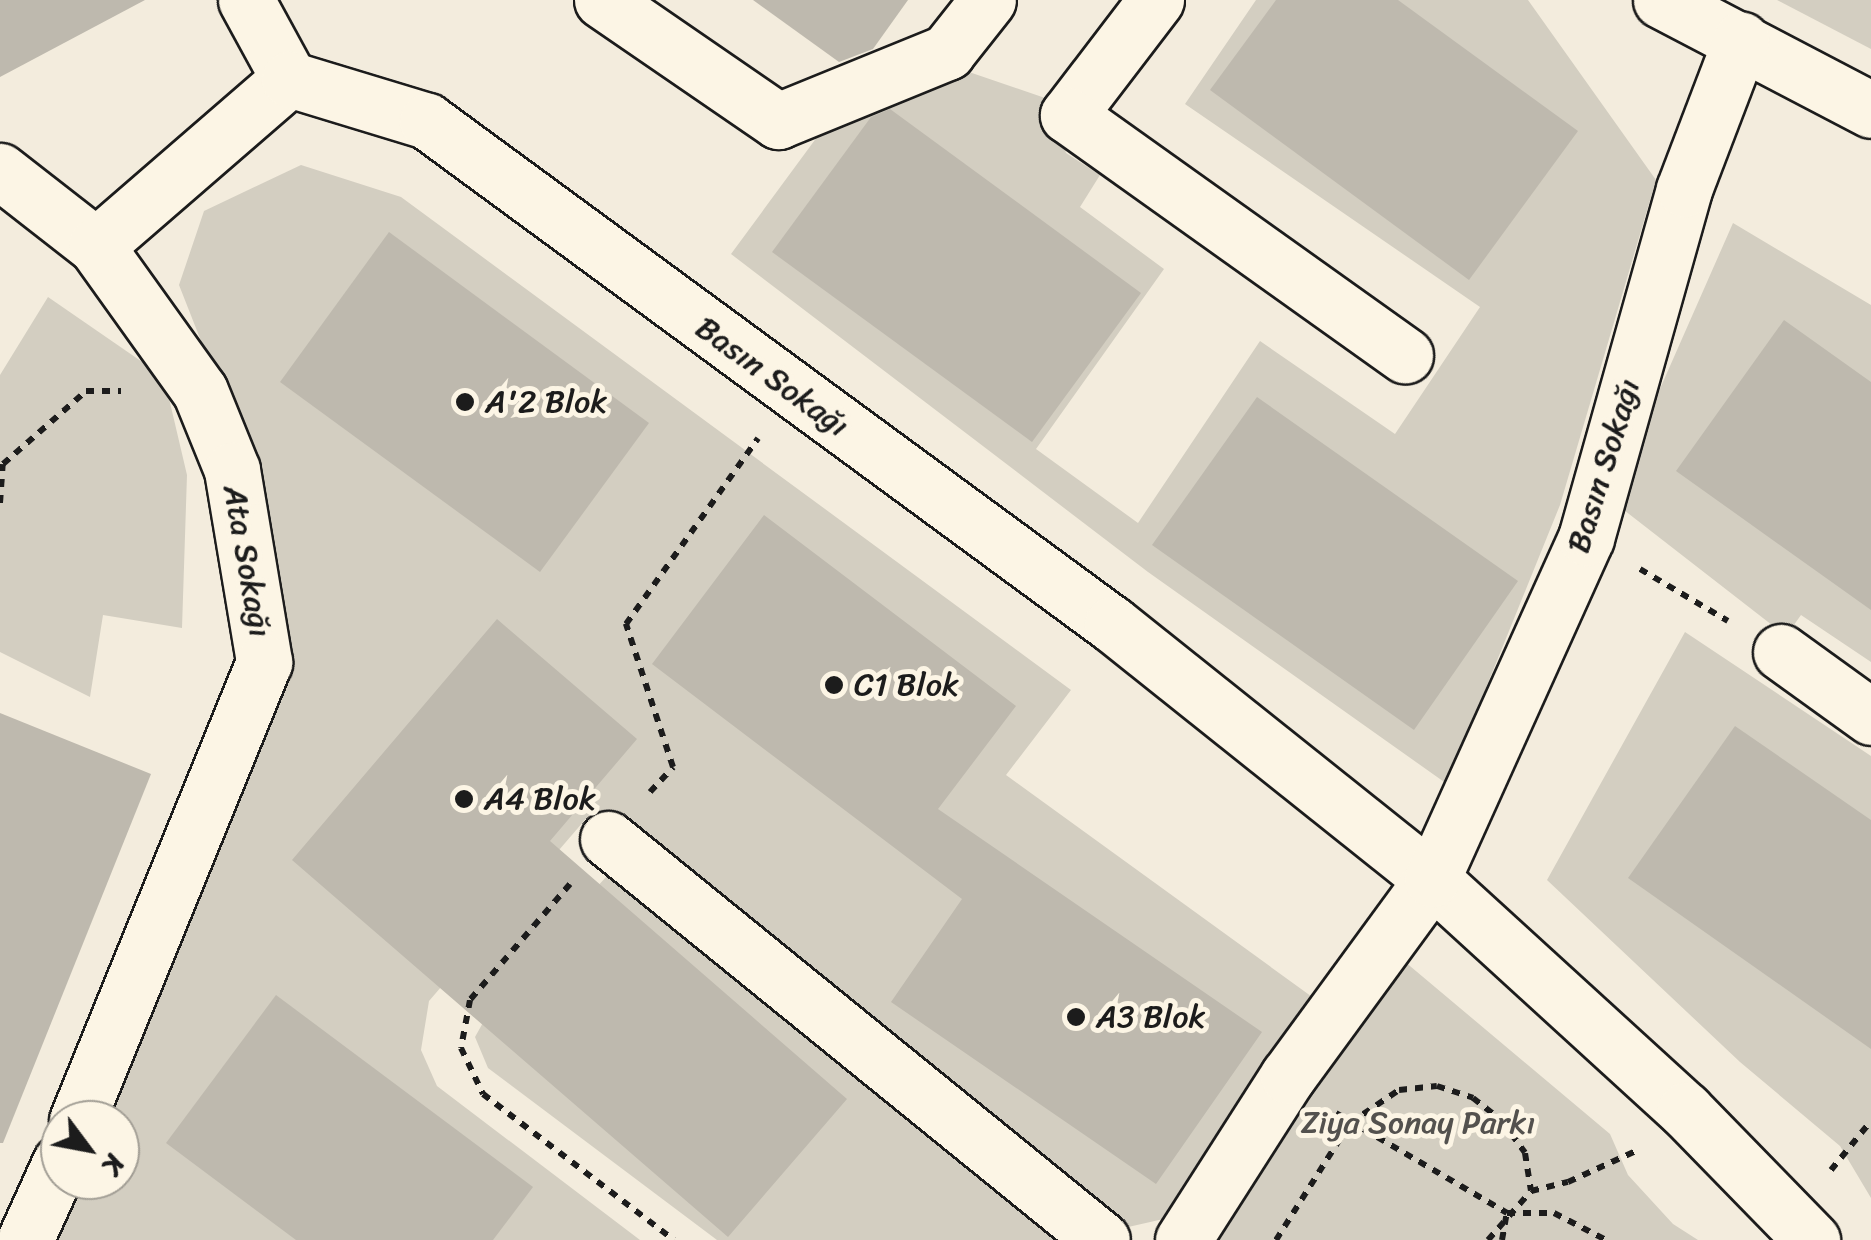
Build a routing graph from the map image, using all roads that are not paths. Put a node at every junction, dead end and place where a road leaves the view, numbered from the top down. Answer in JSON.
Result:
{"nodes":[{"id":1,"x":246,"y":0,"type":"edge"},
{"id":2,"x":602,"y":0,"type":"edge"},
{"id":3,"x":988,"y":0,"type":"edge"},
{"id":4,"x":1156,"y":0,"type":"edge"},
{"id":5,"x":1661,"y":0,"type":"edge"},
{"id":6,"x":1741,"y":40,"type":"junction"},
{"id":7,"x":289,"y":78,"type":"junction"},
{"id":8,"x":1871,"y":110,"type":"edge"},
{"id":9,"x":0,"y":171,"type":"edge"},
{"id":10,"x":96,"y":246,"type":"junction"},
{"id":11,"x":1404,"y":356,"type":"dead end"},
{"id":12,"x":1781,"y":652,"type":"road end"},
{"id":13,"x":1871,"y":717,"type":"edge"},
{"id":14,"x":608,"y":839,"type":"road end"},
{"id":15,"x":1432,"y":878,"type":"junction"},
{"id":16,"x":85,"y":1100,"type":"edge"},
{"id":17,"x":42,"y":1200,"type":"edge"},
{"id":18,"x":24,"y":1240,"type":"edge"},
{"id":19,"x":1102,"y":1240,"type":"edge"},
{"id":20,"x":1183,"y":1240,"type":"edge"},
{"id":21,"x":1812,"y":1240,"type":"edge"}],
"edges":[{"from":1,"to":7,"type":"street"},
{"from":2,"to":3,"type":"street"},
{"from":4,"to":11,"type":"street"},
{"from":5,"to":6,"type":"street"},
{"from":6,"to":8,"type":"street"},
{"from":6,"to":15,"type":"street","name":"Basın Sokağı"},
{"from":7,"to":10,"type":"street"},
{"from":7,"to":15,"type":"street","name":"Basın Sokağı"},
{"from":9,"to":10,"type":"street","name":"Ata Sokağı"},
{"from":10,"to":16,"type":"street","name":"Ata Sokağı"},
{"from":12,"to":13,"type":"street"},
{"from":14,"to":19,"type":"street"},
{"from":15,"to":20,"type":"street"},
{"from":15,"to":21,"type":"street","name":"Basın Sokağı"},
{"from":17,"to":18,"type":"street"}]}
